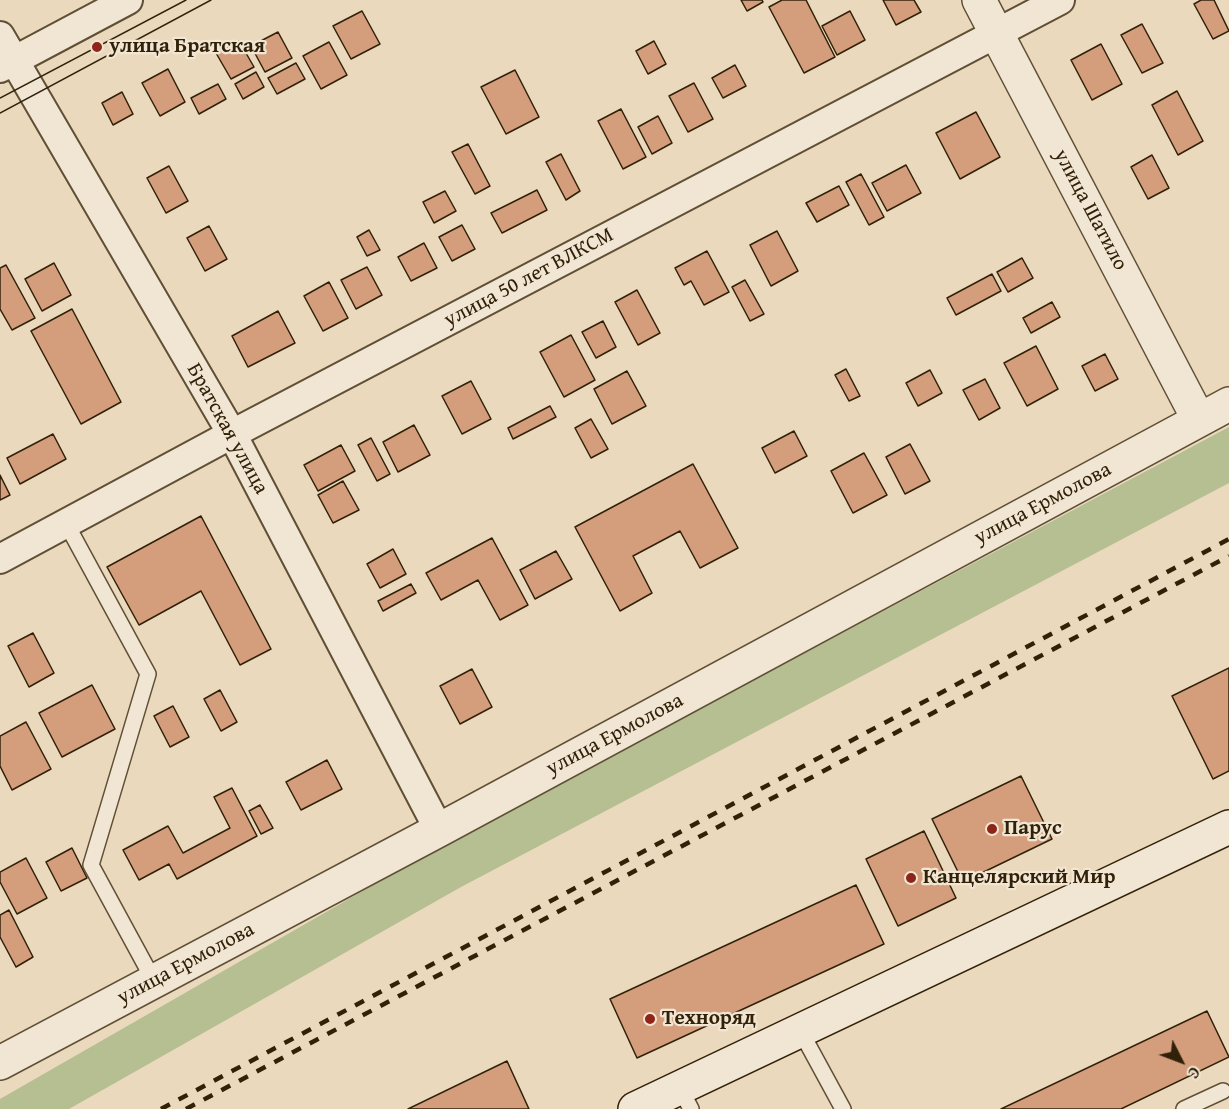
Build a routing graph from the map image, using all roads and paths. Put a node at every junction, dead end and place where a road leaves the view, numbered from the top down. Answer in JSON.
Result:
{"nodes":[{"id":1,"x":128,"y":0,"type":"edge"},
{"id":2,"x":979,"y":0,"type":"edge"},
{"id":3,"x":1060,"y":0,"type":"edge"},
{"id":4,"x":997,"y":33,"type":"junction"},
{"id":5,"x":0,"y":36,"type":"edge"},
{"id":6,"x":7,"y":64,"type":"edge"},
{"id":7,"x":1229,"y":404,"type":"edge"},
{"id":8,"x":1199,"y":420,"type":"junction"},
{"id":9,"x":232,"y":434,"type":"junction"},
{"id":10,"x":66,"y":523,"type":"junction"},
{"id":11,"x":0,"y":559,"type":"edge"},
{"id":12,"x":1229,"y":827,"type":"edge"},
{"id":13,"x":439,"y":830,"type":"junction"},
{"id":14,"x":154,"y":981,"type":"junction"},
{"id":15,"x":800,"y":1030,"type":"junction"},
{"id":16,"x":0,"y":1062,"type":"edge"},
{"id":17,"x":1223,"y":1090,"type":"dead end"},
{"id":18,"x":686,"y":1098,"type":"edge"},
{"id":19,"x":635,"y":1109,"type":"edge"},
{"id":20,"x":843,"y":1109,"type":"edge"},
{"id":21,"x":1184,"y":1109,"type":"edge"}],
"edges":[{"from":1,"to":6,"type":"street"},
{"from":2,"to":4,"type":"street","name":"улица Шатило"},
{"from":3,"to":4,"type":"street","name":"улица 50 лет ВЛКСМ"},
{"from":4,"to":8,"type":"street","name":"улица Шатило"},
{"from":4,"to":9,"type":"street","name":"улица 50 лет ВЛКСМ"},
{"from":5,"to":6,"type":"street","name":"Братская улица"},
{"from":6,"to":9,"type":"street","name":"Братская улица"},
{"from":7,"to":8,"type":"street","name":"улица Ермолова"},
{"from":8,"to":13,"type":"street","name":"улица Ермолова"},
{"from":9,"to":10,"type":"street","name":"улица 50 лет ВЛКСМ"},
{"from":9,"to":13,"type":"street","name":"Братская улица"},
{"from":10,"to":11,"type":"street","name":"улица 50 лет ВЛКСМ"},
{"from":10,"to":14,"type":"lane"},
{"from":12,"to":15,"type":"street"},
{"from":13,"to":14,"type":"street","name":"улица Ермолова"},
{"from":14,"to":16,"type":"street","name":"улица Ермолова"},
{"from":15,"to":18,"type":"street"},
{"from":15,"to":20,"type":"lane"},
{"from":17,"to":21,"type":"lane"},
{"from":18,"to":19,"type":"street"}]}
